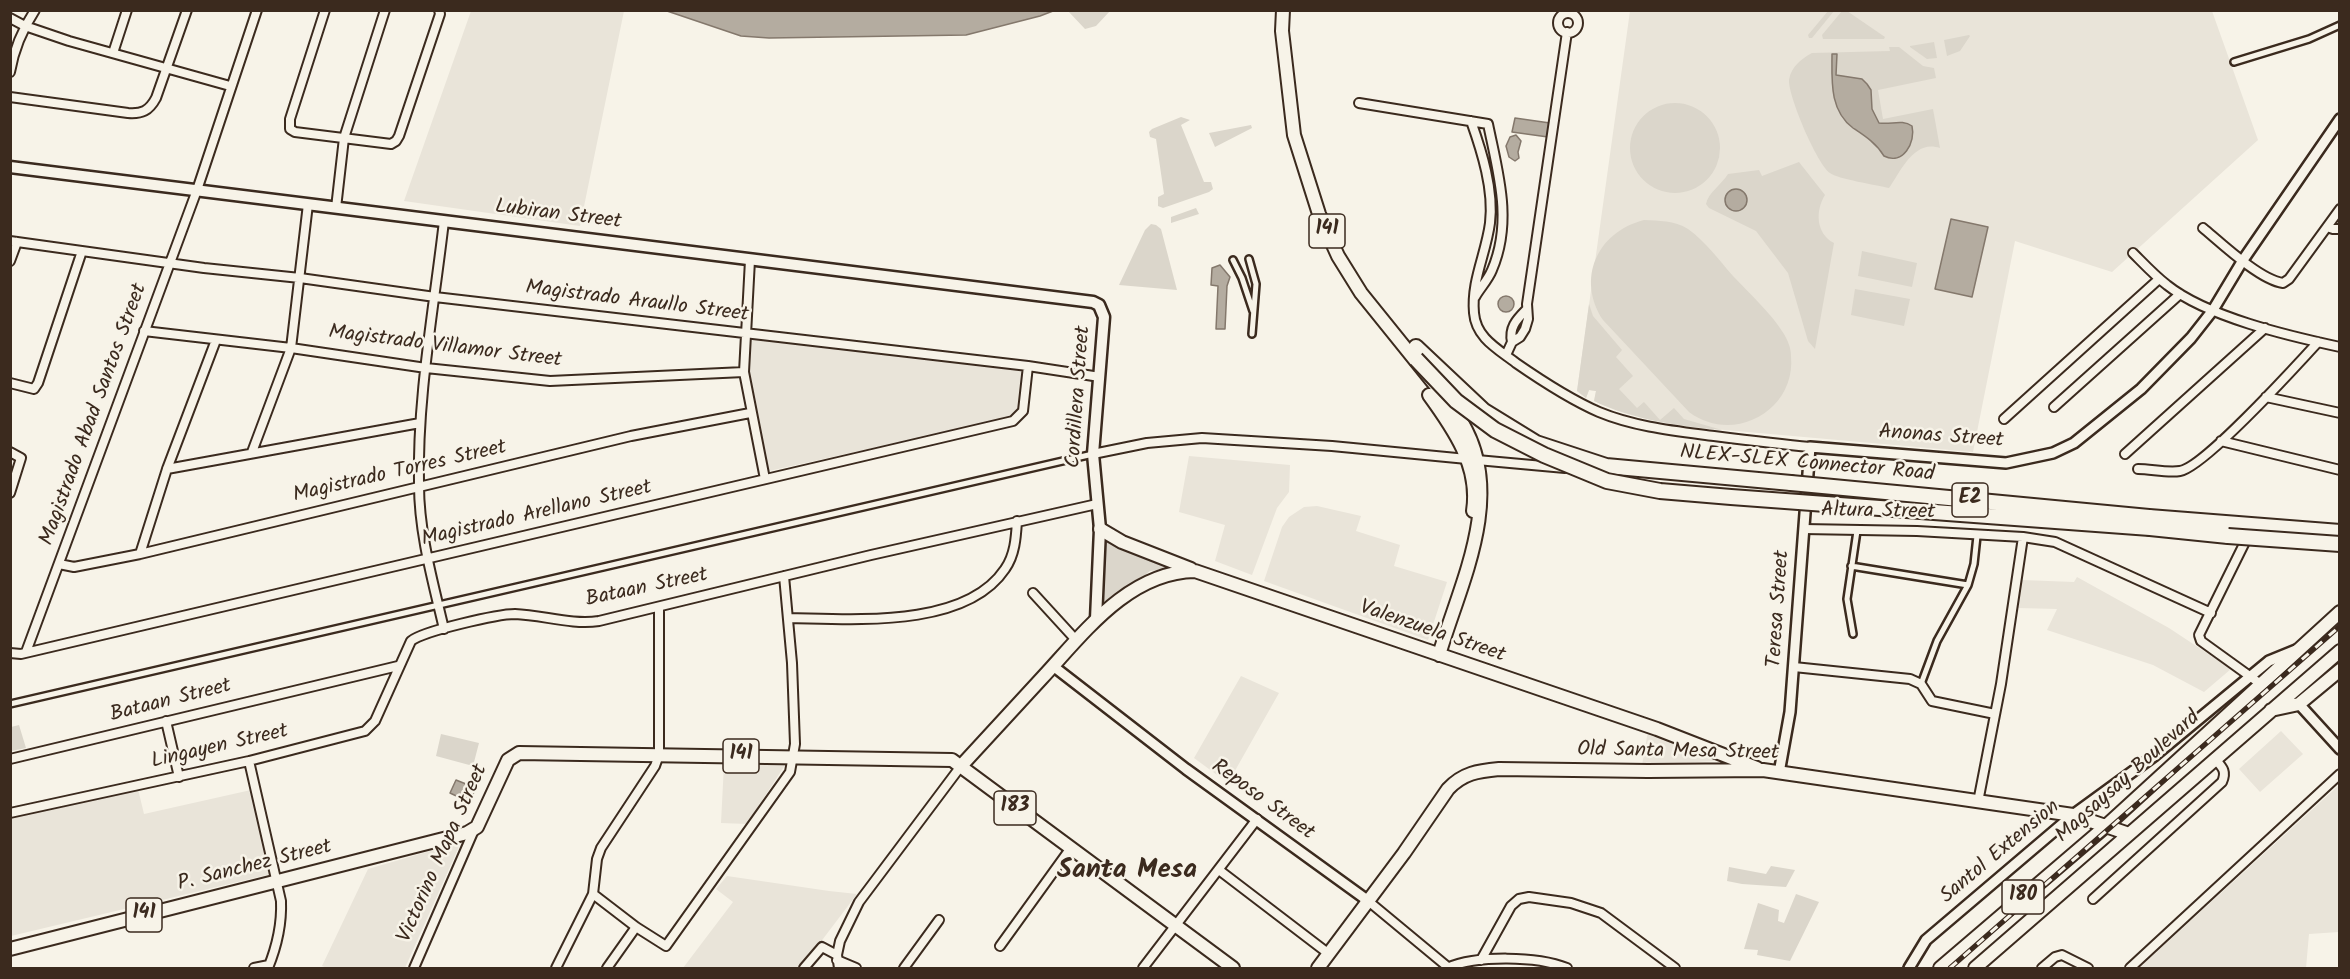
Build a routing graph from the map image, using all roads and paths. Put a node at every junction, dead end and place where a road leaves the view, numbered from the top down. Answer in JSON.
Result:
{"nodes":[{"id":1,"x":35,"y":10,"type":"edge"},
{"id":2,"x":127,"y":10,"type":"edge"},
{"id":3,"x":187,"y":10,"type":"edge"},
{"id":4,"x":257,"y":10,"type":"edge"},
{"id":5,"x":326,"y":10,"type":"edge"},
{"id":6,"x":385,"y":10,"type":"edge"},
{"id":7,"x":439,"y":10,"type":"edge"},
{"id":8,"x":1283,"y":10,"type":"edge"},
{"id":9,"x":10,"y":18,"type":"edge"},
{"id":10,"x":2340,"y":25,"type":"edge"},
{"id":11,"x":25,"y":26,"type":"junction"},
{"id":12,"x":1567,"y":32,"type":"dead end"},
{"id":13,"x":113,"y":52,"type":"junction"},
{"id":14,"x":2234,"y":62,"type":"dead end"},
{"id":15,"x":167,"y":67,"type":"junction"},
{"id":16,"x":10,"y":72,"type":"edge"},
{"id":17,"x":230,"y":86,"type":"junction"},
{"id":18,"x":10,"y":97,"type":"edge"},
{"id":19,"x":1359,"y":103,"type":"dead end"},
{"id":20,"x":2340,"y":119,"type":"edge"},
{"id":21,"x":1471,"y":121,"type":"junction"},
{"id":22,"x":344,"y":138,"type":"junction"},
{"id":23,"x":10,"y":167,"type":"edge"},
{"id":24,"x":197,"y":190,"type":"junction"},
{"id":25,"x":308,"y":204,"type":"junction"},
{"id":26,"x":336,"y":208,"type":"junction"},
{"id":27,"x":2340,"y":209,"type":"edge"},
{"id":28,"x":444,"y":221,"type":"junction"},
{"id":29,"x":2327,"y":227,"type":"junction"},
{"id":30,"x":2203,"y":228,"type":"dead end"},
{"id":31,"x":2340,"y":229,"type":"edge"},
{"id":32,"x":14,"y":241,"type":"edge"},
{"id":33,"x":82,"y":251,"type":"junction"},
{"id":34,"x":2133,"y":253,"type":"dead end"},
{"id":35,"x":1249,"y":259,"type":"dead end"},
{"id":36,"x":750,"y":260,"type":"junction"},
{"id":37,"x":1233,"y":260,"type":"dead end"},
{"id":38,"x":2243,"y":260,"type":"junction"},
{"id":39,"x":10,"y":261,"type":"edge"},
{"id":40,"x":170,"y":263,"type":"junction"},
{"id":41,"x":300,"y":278,"type":"junction"},
{"id":42,"x":2160,"y":279,"type":"junction"},
{"id":43,"x":2180,"y":294,"type":"junction"},
{"id":44,"x":435,"y":297,"type":"junction"},
{"id":45,"x":1474,"y":298,"type":"junction"},
{"id":46,"x":1099,"y":305,"type":"joint"},
{"id":47,"x":2212,"y":310,"type":"junction"},
{"id":48,"x":1254,"y":313,"type":"junction"},
{"id":49,"x":2265,"y":328,"type":"junction"},
{"id":50,"x":144,"y":331,"type":"junction"},
{"id":51,"x":744,"y":334,"type":"junction"},
{"id":52,"x":1252,"y":334,"type":"dead end"},
{"id":53,"x":216,"y":340,"type":"junction"},
{"id":54,"x":2318,"y":342,"type":"junction"},
{"id":55,"x":2340,"y":347,"type":"edge"},
{"id":56,"x":291,"y":348,"type":"junction"},
{"id":57,"x":1506,"y":355,"type":"junction"},
{"id":58,"x":1028,"y":366,"type":"junction"},
{"id":59,"x":426,"y":368,"type":"junction"},
{"id":60,"x":744,"y":372,"type":"junction"},
{"id":61,"x":1100,"y":377,"type":"junction"},
{"id":62,"x":10,"y":383,"type":"edge"},
{"id":63,"x":1432,"y":391,"type":"junction"},
{"id":64,"x":2266,"y":397,"type":"junction"},
{"id":65,"x":2054,"y":407,"type":"dead end"},
{"id":66,"x":750,"y":413,"type":"junction"},
{"id":67,"x":2340,"y":413,"type":"edge"},
{"id":68,"x":2004,"y":419,"type":"dead end"},
{"id":69,"x":420,"y":423,"type":"junction"},
{"id":70,"x":2221,"y":441,"type":"junction"},
{"id":71,"x":1810,"y":447,"type":"junction"},
{"id":72,"x":10,"y":452,"type":"edge"},
{"id":73,"x":252,"y":452,"type":"junction"},
{"id":74,"x":1093,"y":454,"type":"junction"},
{"id":75,"x":2125,"y":454,"type":"dead end"},
{"id":76,"x":1472,"y":460,"type":"junction"},
{"id":77,"x":2138,"y":468,"type":"dead end"},
{"id":78,"x":167,"y":469,"type":"junction"},
{"id":79,"x":2340,"y":471,"type":"edge"},
{"id":80,"x":1632,"y":474,"type":"dead end"},
{"id":81,"x":765,"y":479,"type":"junction"},
{"id":82,"x":418,"y":487,"type":"junction"},
{"id":83,"x":10,"y":493,"type":"edge"},
{"id":84,"x":1097,"y":504,"type":"junction"},
{"id":85,"x":1017,"y":521,"type":"junction"},
{"id":86,"x":1100,"y":529,"type":"junction"},
{"id":87,"x":1804,"y":529,"type":"junction"},
{"id":88,"x":1857,"y":531,"type":"junction"},
{"id":89,"x":2340,"y":532,"type":"edge"},
{"id":90,"x":2244,"y":534,"type":"dead end"},
{"id":91,"x":1977,"y":536,"type":"junction"},
{"id":92,"x":2023,"y":537,"type":"junction"},
{"id":93,"x":2340,"y":544,"type":"edge"},
{"id":94,"x":140,"y":554,"type":"junction"},
{"id":95,"x":428,"y":559,"type":"junction"},
{"id":96,"x":59,"y":564,"type":"junction"},
{"id":97,"x":1851,"y":566,"type":"junction"},
{"id":98,"x":1195,"y":571,"type":"junction"},
{"id":99,"x":784,"y":576,"type":"junction"},
{"id":100,"x":1968,"y":585,"type":"junction"},
{"id":101,"x":1033,"y":593,"type":"dead end"},
{"id":102,"x":438,"y":604,"type":"junction"},
{"id":103,"x":659,"y":607,"type":"junction"},
{"id":104,"x":2211,"y":612,"type":"junction"},
{"id":105,"x":2340,"y":612,"type":"edge"},
{"id":106,"x":789,"y":618,"type":"junction"},
{"id":107,"x":1096,"y":619,"type":"junction"},
{"id":108,"x":444,"y":629,"type":"junction"},
{"id":109,"x":1853,"y":634,"type":"dead end"},
{"id":110,"x":1076,"y":640,"type":"junction"},
{"id":111,"x":2300,"y":648,"type":"junction"},
{"id":112,"x":2340,"y":651,"type":"edge"},
{"id":113,"x":26,"y":652,"type":"junction"},
{"id":114,"x":10,"y":653,"type":"edge"},
{"id":115,"x":1435,"y":654,"type":"junction"},
{"id":116,"x":398,"y":666,"type":"junction"},
{"id":117,"x":1053,"y":666,"type":"junction"},
{"id":118,"x":1794,"y":668,"type":"junction"},
{"id":119,"x":2340,"y":670,"type":"edge"},
{"id":120,"x":2252,"y":676,"type":"junction"},
{"id":121,"x":1921,"y":684,"type":"junction"},
{"id":122,"x":2262,"y":685,"type":"junction"},
{"id":123,"x":10,"y":704,"type":"edge"},
{"id":124,"x":2299,"y":704,"type":"junction"},
{"id":125,"x":2270,"y":710,"type":"junction"},
{"id":126,"x":1995,"y":714,"type":"junction"},
{"id":127,"x":166,"y":721,"type":"junction"},
{"id":128,"x":2340,"y":749,"type":"edge"},
{"id":129,"x":1723,"y":754,"type":"junction"},
{"id":130,"x":659,"y":755,"type":"junction"},
{"id":131,"x":794,"y":756,"type":"junction"},
{"id":132,"x":10,"y":759,"type":"edge"},
{"id":133,"x":2215,"y":759,"type":"junction"},
{"id":134,"x":249,"y":761,"type":"junction"},
{"id":135,"x":961,"y":766,"type":"junction"},
{"id":136,"x":1719,"y":770,"type":"junction"},
{"id":137,"x":1763,"y":770,"type":"junction"},
{"id":138,"x":1779,"y":773,"type":"junction"},
{"id":139,"x":2340,"y":774,"type":"edge"},
{"id":140,"x":179,"y":777,"type":"junction"},
{"id":141,"x":1978,"y":802,"type":"junction"},
{"id":142,"x":10,"y":813,"type":"edge"},
{"id":143,"x":2073,"y":815,"type":"junction"},
{"id":144,"x":1257,"y":819,"type":"junction"},
{"id":145,"x":2106,"y":826,"type":"junction"},
{"id":146,"x":474,"y":830,"type":"junction"},
{"id":147,"x":2129,"y":834,"type":"junction"},
{"id":148,"x":1070,"y":849,"type":"junction"},
{"id":149,"x":1219,"y":870,"type":"junction"},
{"id":150,"x":278,"y":881,"type":"junction"},
{"id":151,"x":593,"y":894,"type":"junction"},
{"id":152,"x":2093,"y":899,"type":"dead end"},
{"id":153,"x":1367,"y":900,"type":"junction"},
{"id":154,"x":939,"y":920,"type":"dead end"},
{"id":155,"x":1176,"y":926,"type":"junction"},
{"id":156,"x":636,"y":927,"type":"junction"},
{"id":157,"x":1000,"y":946,"type":"dead end"},
{"id":158,"x":10,"y":949,"type":"edge"},
{"id":159,"x":1329,"y":954,"type":"junction"},
{"id":160,"x":1481,"y":960,"type":"junction"},
{"id":161,"x":1521,"y":960,"type":"junction"},
{"id":162,"x":838,"y":961,"type":"edge"},
{"id":163,"x":268,"y":967,"type":"edge"},
{"id":164,"x":1448,"y":968,"type":"edge"},
{"id":165,"x":254,"y":969,"type":"edge"},
{"id":166,"x":414,"y":969,"type":"edge"},
{"id":167,"x":556,"y":969,"type":"edge"},
{"id":168,"x":607,"y":969,"type":"edge"},
{"id":169,"x":804,"y":969,"type":"edge"},
{"id":170,"x":856,"y":969,"type":"edge"},
{"id":171,"x":904,"y":969,"type":"edge"},
{"id":172,"x":1143,"y":969,"type":"edge"},
{"id":173,"x":1233,"y":969,"type":"edge"},
{"id":174,"x":1318,"y":969,"type":"edge"},
{"id":175,"x":1515,"y":969,"type":"edge"},
{"id":176,"x":1568,"y":969,"type":"edge"},
{"id":177,"x":1675,"y":969,"type":"edge"},
{"id":178,"x":1909,"y":969,"type":"edge"},
{"id":179,"x":1940,"y":969,"type":"edge"},
{"id":180,"x":1975,"y":969,"type":"edge"},
{"id":181,"x":2042,"y":969,"type":"edge"},
{"id":182,"x":2088,"y":969,"type":"edge"},
{"id":183,"x":2130,"y":969,"type":"edge"}],
"edges":[{"from":1,"to":11,"type":"street"},
{"from":2,"to":13,"type":"street"},
{"from":3,"to":15,"type":"street"},
{"from":4,"to":17,"type":"street","name":"Magistrado Abad Santos Street"},
{"from":5,"to":22,"type":"street"},
{"from":6,"to":22,"type":"street"},
{"from":7,"to":22,"type":"street"},
{"from":8,"to":63,"type":"main road","number":"141"},
{"from":9,"to":11,"type":"street"},
{"from":10,"to":14,"type":"street"},
{"from":11,"to":13,"type":"street"},
{"from":11,"to":16,"type":"street"},
{"from":12,"to":57,"type":"street"},
{"from":13,"to":15,"type":"street"},
{"from":15,"to":17,"type":"street"},
{"from":15,"to":18,"type":"street"},
{"from":17,"to":24,"type":"street","name":"Magistrado Abad Santos Street"},
{"from":19,"to":21,"type":"street"},
{"from":20,"to":38,"type":"street","name":"Anonas Street"},
{"from":21,"to":45,"type":"street","name":"Anonas Street"},
{"from":21,"to":45,"type":"street"},
{"from":22,"to":26,"type":"street"},
{"from":23,"to":24,"type":"main road","name":"Lubiran Street"},
{"from":24,"to":25,"type":"main road","name":"Lubiran Street"},
{"from":24,"to":40,"type":"street","name":"Magistrado Abad Santos Street"},
{"from":25,"to":26,"type":"main road","name":"Lubiran Street"},
{"from":25,"to":41,"type":"street"},
{"from":26,"to":28,"type":"main road","name":"Lubiran Street"},
{"from":27,"to":29,"type":"street"},
{"from":28,"to":36,"type":"main road","name":"Lubiran Street"},
{"from":28,"to":44,"type":"street"},
{"from":29,"to":31,"type":"street"},
{"from":29,"to":38,"type":"street"},
{"from":30,"to":38,"type":"street"},
{"from":32,"to":33,"type":"street","name":"Magistrado Araullo Street"},
{"from":32,"to":39,"type":"street"},
{"from":33,"to":40,"type":"street","name":"Magistrado Araullo Street"},
{"from":33,"to":62,"type":"street"},
{"from":34,"to":42,"type":"street"},
{"from":35,"to":48,"type":"street"},
{"from":36,"to":46,"type":"main road","name":"Lubiran Street"},
{"from":36,"to":51,"type":"street"},
{"from":37,"to":48,"type":"street"},
{"from":38,"to":47,"type":"street","name":"Anonas Street"},
{"from":40,"to":41,"type":"street","name":"Magistrado Araullo Street"},
{"from":40,"to":50,"type":"street","name":"Magistrado Abad Santos Street"},
{"from":41,"to":44,"type":"street","name":"Magistrado Araullo Street"},
{"from":41,"to":56,"type":"street"},
{"from":42,"to":43,"type":"street"},
{"from":42,"to":68,"type":"street"},
{"from":43,"to":47,"type":"street"},
{"from":43,"to":65,"type":"street"},
{"from":44,"to":51,"type":"street","name":"Magistrado Araullo Street"},
{"from":44,"to":59,"type":"street"},
{"from":45,"to":57,"type":"street","name":"Anonas Street"},
{"from":46,"to":61,"type":"main road","name":"Cordillera Street"},
{"from":47,"to":49,"type":"street"},
{"from":47,"to":71,"type":"street","name":"Anonas Street"},
{"from":48,"to":52,"type":"street"},
{"from":49,"to":54,"type":"street"},
{"from":49,"to":75,"type":"street"},
{"from":50,"to":53,"type":"street","name":"Magistrado Villamor Street"},
{"from":50,"to":96,"type":"street","name":"Magistrado Abad Santos Street"},
{"from":51,"to":58,"type":"street","name":"Magistrado Araullo Street"},
{"from":51,"to":60,"type":"street"},
{"from":53,"to":56,"type":"street","name":"Magistrado Villamor Street"},
{"from":53,"to":78,"type":"street"},
{"from":54,"to":55,"type":"street"},
{"from":54,"to":64,"type":"street"},
{"from":56,"to":59,"type":"street","name":"Magistrado Villamor Street"},
{"from":56,"to":73,"type":"street"},
{"from":57,"to":71,"type":"street","name":"Anonas Street"},
{"from":58,"to":61,"type":"street","name":"Magistrado Araullo Street"},
{"from":58,"to":81,"type":"street","name":"Magistrado Arellano Street"},
{"from":59,"to":60,"type":"street","name":"Magistrado Villamor Street"},
{"from":59,"to":69,"type":"street"},
{"from":60,"to":66,"type":"street"},
{"from":61,"to":74,"type":"main road","name":"Cordillera Street"},
{"from":63,"to":76,"type":"main road","number":"141"},
{"from":63,"to":76,"type":"main road","number":"141"},
{"from":64,"to":67,"type":"street"},
{"from":64,"to":70,"type":"street"},
{"from":66,"to":81,"type":"street"},
{"from":66,"to":82,"type":"street","name":"Magistrado Torres Street"},
{"from":69,"to":73,"type":"street"},
{"from":69,"to":82,"type":"street"},
{"from":70,"to":77,"type":"street"},
{"from":70,"to":79,"type":"street"},
{"from":71,"to":87,"type":"street","name":"Teresa Street"},
{"from":72,"to":83,"type":"street"},
{"from":73,"to":78,"type":"street"},
{"from":74,"to":76,"type":"street"},
{"from":74,"to":84,"type":"main road","name":"Cordillera Street"},
{"from":74,"to":102,"type":"street"},
{"from":76,"to":80,"type":"street"},
{"from":76,"to":115,"type":"main road","number":"141"},
{"from":78,"to":94,"type":"street"},
{"from":81,"to":95,"type":"street","name":"Magistrado Arellano Street"},
{"from":82,"to":94,"type":"street","name":"Magistrado Torres Street"},
{"from":82,"to":95,"type":"street"},
{"from":84,"to":85,"type":"street","name":"Bataan Street"},
{"from":84,"to":86,"type":"main road","name":"Cordillera Street"},
{"from":85,"to":99,"type":"street","name":"Bataan Street"},
{"from":85,"to":106,"type":"street"},
{"from":86,"to":98,"type":"main road"},
{"from":86,"to":107,"type":"main road"},
{"from":87,"to":88,"type":"street","name":"Altura Street"},
{"from":87,"to":118,"type":"street","name":"Teresa Street"},
{"from":88,"to":91,"type":"street","name":"Altura Street"},
{"from":88,"to":97,"type":"street"},
{"from":89,"to":93,"type":"highway","name":"NLEX-SLEX Connector Road","number":"E2","bridge":true},
{"from":90,"to":104,"type":"street"},
{"from":91,"to":92,"type":"street","name":"Altura Street"},
{"from":91,"to":100,"type":"street"},
{"from":92,"to":104,"type":"street","name":"Altura Street"},
{"from":92,"to":126,"type":"street"},
{"from":94,"to":96,"type":"street","name":"Magistrado Torres Street"},
{"from":95,"to":102,"type":"street"},
{"from":95,"to":113,"type":"street","name":"Magistrado Arellano Street"},
{"from":96,"to":113,"type":"street","name":"Magistrado Abad Santos Street"},
{"from":97,"to":100,"type":"street"},
{"from":97,"to":109,"type":"street"},
{"from":98,"to":107,"type":"main road","name":"Valenzuela Street"},
{"from":98,"to":115,"type":"main road","name":"Valenzuela Street"},
{"from":99,"to":103,"type":"street","name":"Bataan Street"},
{"from":99,"to":106,"type":"street"},
{"from":100,"to":121,"type":"street"},
{"from":101,"to":110,"type":"street"},
{"from":102,"to":108,"type":"street"},
{"from":102,"to":123,"type":"street"},
{"from":103,"to":108,"type":"street","name":"Bataan Street"},
{"from":103,"to":130,"type":"street"},
{"from":104,"to":120,"type":"street"},
{"from":105,"to":111,"type":"main road","name":"Magsaysay Boulevard","number":"180"},
{"from":106,"to":131,"type":"street"},
{"from":107,"to":110,"type":"main road","name":"Valenzuela Street"},
{"from":108,"to":116,"type":"street","name":"Bataan Street"},
{"from":110,"to":117,"type":"main road","name":"Valenzuela Street"},
{"from":111,"to":120,"type":"street","name":"Santol Extension"},
{"from":111,"to":122,"type":"main road","name":"Magsaysay Boulevard","number":"180"},
{"from":112,"to":125,"type":"main road","name":"Magsaysay Boulevard","number":"180"},
{"from":113,"to":114,"type":"street","name":"Magistrado Arellano Street"},
{"from":115,"to":129,"type":"main road","name":"Valenzuela Street"},
{"from":116,"to":127,"type":"street","name":"Bataan Street"},
{"from":116,"to":134,"type":"street","name":"Lingayen Street"},
{"from":117,"to":135,"type":"main road","name":"Valenzuela Street"},
{"from":117,"to":144,"type":"street","name":"Reposo Street"},
{"from":118,"to":121,"type":"street"},
{"from":118,"to":138,"type":"street","name":"Teresa Street"},
{"from":119,"to":124,"type":"main road"},
{"from":120,"to":122,"type":"street"},
{"from":120,"to":143,"type":"street","name":"Santol Extension"},
{"from":121,"to":126,"type":"street"},
{"from":122,"to":145,"type":"main road","name":"Magsaysay Boulevard","number":"180"},
{"from":124,"to":125,"type":"main road"},
{"from":124,"to":128,"type":"street"},
{"from":125,"to":133,"type":"main road","name":"Magsaysay Boulevard","number":"180"},
{"from":126,"to":141,"type":"street"},
{"from":127,"to":132,"type":"street","name":"Bataan Street"},
{"from":127,"to":140,"type":"street"},
{"from":129,"to":136,"type":"main road"},
{"from":129,"to":137,"type":"main road","name":"Valenzuela Street"},
{"from":130,"to":131,"type":"main road","name":"Victorino Mapa Street","number":"141"},
{"from":130,"to":146,"type":"main road","name":"Victorino Mapa Street","number":"141"},
{"from":130,"to":151,"type":"street"},
{"from":131,"to":135,"type":"main road","name":"Victorino Mapa Street","number":"141"},
{"from":131,"to":156,"type":"street"},
{"from":133,"to":147,"type":"main road","name":"Magsaysay Boulevard","number":"180"},
{"from":133,"to":152,"type":"street"},
{"from":134,"to":140,"type":"street","name":"Lingayen Street"},
{"from":134,"to":150,"type":"street"},
{"from":135,"to":148,"type":"main road","name":"Victorino Mapa Street","number":"183"},
{"from":135,"to":162,"type":"street"},
{"from":136,"to":137,"type":"main road","name":"Old Santa Mesa Street"},
{"from":136,"to":153,"type":"main road","name":"Old Santa Mesa Street"},
{"from":137,"to":138,"type":"main road","name":"Old Santa Mesa Street"},
{"from":138,"to":141,"type":"main road","name":"Old Santa Mesa Street"},
{"from":139,"to":183,"type":"street"},
{"from":140,"to":142,"type":"street","name":"Lingayen Street"},
{"from":141,"to":143,"type":"main road","name":"Old Santa Mesa Street"},
{"from":143,"to":145,"type":"main road","name":"Old Santa Mesa Street"},
{"from":143,"to":178,"type":"street","name":"Santol Extension"},
{"from":144,"to":149,"type":"street"},
{"from":144,"to":153,"type":"street","name":"Reposo Street"},
{"from":145,"to":147,"type":"main road","name":"Old Santa Mesa Street"},
{"from":145,"to":179,"type":"main road","name":"Magsaysay Boulevard","number":"180"},
{"from":146,"to":150,"type":"main road","name":"P. Sanchez Street","number":"141"},
{"from":146,"to":166,"type":"street","name":"Victorino Mapa Street"},
{"from":147,"to":180,"type":"main road","name":"Magsaysay Boulevard","number":"180"},
{"from":148,"to":155,"type":"main road","name":"Victorino Mapa Street","number":"183"},
{"from":148,"to":157,"type":"street"},
{"from":149,"to":155,"type":"street"},
{"from":149,"to":159,"type":"street"},
{"from":150,"to":158,"type":"main road","name":"P. Sanchez Street","number":"141"},
{"from":150,"to":163,"type":"street"},
{"from":151,"to":156,"type":"street"},
{"from":151,"to":167,"type":"street"},
{"from":153,"to":159,"type":"main road","name":"Old Santa Mesa Street"},
{"from":153,"to":164,"type":"street","name":"Reposo Street"},
{"from":154,"to":171,"type":"street"},
{"from":155,"to":172,"type":"street"},
{"from":155,"to":173,"type":"main road","name":"Victorino Mapa Street","number":"183"},
{"from":156,"to":168,"type":"street"},
{"from":159,"to":174,"type":"main road","name":"Old Santa Mesa Street"},
{"from":160,"to":161,"type":"street"},
{"from":160,"to":164,"type":"street"},
{"from":160,"to":177,"type":"street"},
{"from":161,"to":175,"type":"street"},
{"from":161,"to":176,"type":"street"},
{"from":162,"to":169,"type":"street"},
{"from":162,"to":170,"type":"street"},
{"from":163,"to":165,"type":"street"},
{"from":181,"to":182,"type":"street"}]}
